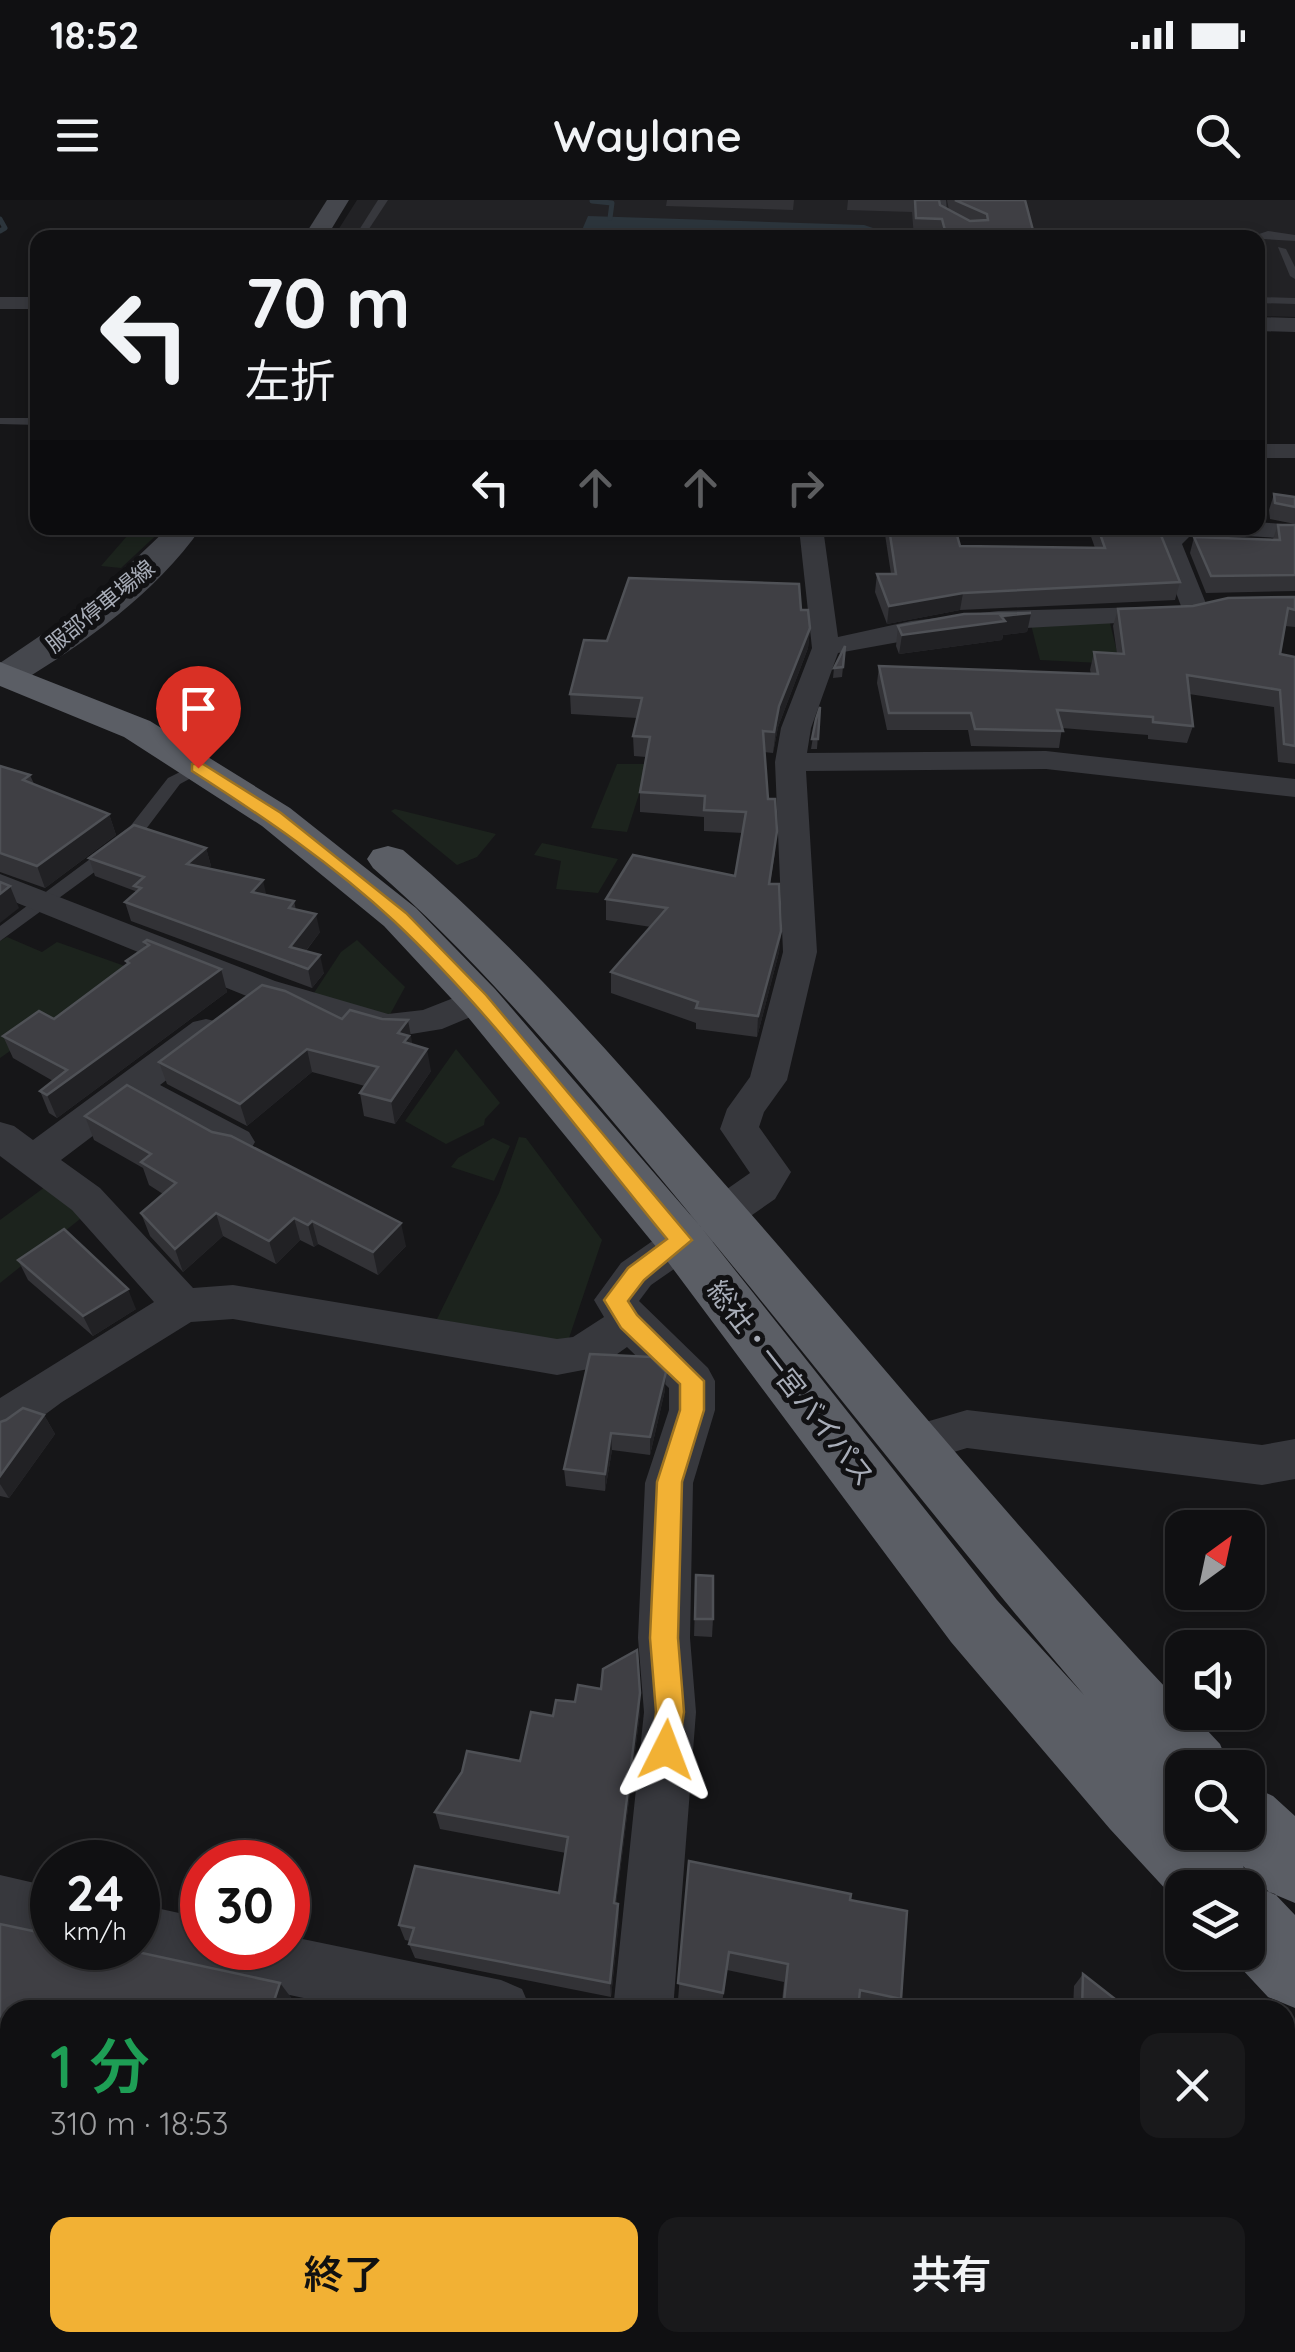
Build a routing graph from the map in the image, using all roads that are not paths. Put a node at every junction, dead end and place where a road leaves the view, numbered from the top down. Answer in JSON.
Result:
{"nodes":[{"id":1,"x":338,"y":200,"type":"edge"},
{"id":2,"x":384,"y":200,"type":"edge"},
{"id":3,"x":942,"y":200,"type":"edge"},
{"id":4,"x":319,"y":230,"type":"edge"},
{"id":5,"x":363,"y":230,"type":"edge"},
{"id":6,"x":960,"y":230,"type":"edge"},
{"id":7,"x":1265,"y":235,"type":"edge"},
{"id":8,"x":1295,"y":238,"type":"edge"},
{"id":9,"x":1265,"y":246,"type":"edge"},
{"id":10,"x":1295,"y":248,"type":"edge"},
{"id":11,"x":1281,"y":249,"type":"junction"},
{"id":12,"x":1295,"y":276,"type":"edge"},
{"id":13,"x":1265,"y":300,"type":"edge"},
{"id":14,"x":1295,"y":301,"type":"edge"},
{"id":15,"x":0,"y":302,"type":"edge"},
{"id":16,"x":30,"y":304,"type":"edge"},
{"id":17,"x":1265,"y":324,"type":"edge"},
{"id":18,"x":1295,"y":326,"type":"edge"},
{"id":19,"x":0,"y":420,"type":"edge"},
{"id":20,"x":30,"y":422,"type":"edge"},
{"id":21,"x":1265,"y":451,"type":"edge"},
{"id":22,"x":1295,"y":451,"type":"edge"},
{"id":23,"x":1265,"y":530,"type":"edge"},
{"id":24,"x":1295,"y":532,"type":"edge"},
{"id":25,"x":179,"y":535,"type":"edge"},
{"id":26,"x":812,"y":535,"type":"edge"},
{"id":27,"x":1173,"y":535,"type":"edge"},
{"id":28,"x":826,"y":648,"type":"junction"},
{"id":29,"x":8,"y":668,"type":"edge"},
{"id":30,"x":790,"y":762,"type":"junction"},
{"id":31,"x":198,"y":768,"type":"junction"},
{"id":32,"x":1295,"y":788,"type":"edge"},
{"id":33,"x":0,"y":884,"type":"edge"},
{"id":34,"x":47,"y":902,"type":"junction"},
{"id":35,"x":0,"y":936,"type":"edge"},
{"id":36,"x":262,"y":988,"type":"junction"},
{"id":37,"x":479,"y":1000,"type":"junction"},
{"id":38,"x":132,"y":1086,"type":"junction"},
{"id":39,"x":0,"y":1136,"type":"edge"},
{"id":40,"x":235,"y":1142,"type":"edge"},
{"id":41,"x":34,"y":1160,"type":"junction"},
{"id":42,"x":702,"y":1228,"type":"junction"},
{"id":43,"x":183,"y":1306,"type":"junction"},
{"id":44,"x":629,"y":1322,"type":"junction"},
{"id":45,"x":0,"y":1423,"type":"edge"},
{"id":46,"x":911,"y":1445,"type":"junction"},
{"id":47,"x":1295,"y":1459,"type":"edge"},
{"id":48,"x":1179,"y":1750,"type":"edge"},
{"id":49,"x":1265,"y":1837,"type":"edge"},
{"id":50,"x":1295,"y":1866,"type":"edge"},
{"id":51,"x":1198,"y":1870,"type":"edge"},
{"id":52,"x":0,"y":1904,"type":"edge"},
{"id":53,"x":30,"y":1911,"type":"edge"},
{"id":54,"x":1265,"y":1939,"type":"edge"},
{"id":55,"x":310,"y":1970,"type":"edge"},
{"id":56,"x":1295,"y":1970,"type":"edge"},
{"id":57,"x":454,"y":2000,"type":"edge"},
{"id":58,"x":644,"y":2000,"type":"edge"}],
"edges":[{"from":1,"to":4,"type":"main road"},
{"from":2,"to":5,"type":"lane"},
{"from":3,"to":6,"type":"lane"},
{"from":7,"to":8,"type":"lane"},
{"from":9,"to":11,"type":"lane"},
{"from":10,"to":11,"type":"lane"},
{"from":11,"to":12,"type":"lane"},
{"from":13,"to":14,"type":"lane"},
{"from":15,"to":16,"type":"street"},
{"from":17,"to":18,"type":"street"},
{"from":19,"to":20,"type":"lane"},
{"from":21,"to":22,"type":"street"},
{"from":23,"to":24,"type":"street"},
{"from":25,"to":29,"type":"main road","name":"服部停車場線"},
{"from":26,"to":28,"type":"street"},
{"from":27,"to":28,"type":"street"},
{"from":28,"to":30,"type":"street"},
{"from":29,"to":31,"type":"highway","name":"総社・一宮バイパス"},
{"from":29,"to":42,"type":"highway","name":"総社・一宮バイパス"},
{"from":30,"to":32,"type":"street"},
{"from":30,"to":42,"type":"street"},
{"from":31,"to":34,"type":"lane"},
{"from":31,"to":37,"type":"highway","name":"総社・一宮バイパス"},
{"from":33,"to":34,"type":"street"},
{"from":34,"to":35,"type":"lane"},
{"from":34,"to":36,"type":"street"},
{"from":36,"to":37,"type":"street"},
{"from":36,"to":38,"type":"street"},
{"from":37,"to":42,"type":"highway","name":"総社・一宮バイパス"},
{"from":38,"to":40,"type":"street"},
{"from":38,"to":41,"type":"street"},
{"from":39,"to":41,"type":"street"},
{"from":41,"to":43,"type":"street"},
{"from":42,"to":44,"type":"street"},
{"from":42,"to":46,"type":"highway","name":"総社・一宮バイパス"},
{"from":42,"to":51,"type":"highway","name":"総社・一宮バイパス"},
{"from":43,"to":44,"type":"street"},
{"from":43,"to":45,"type":"street"},
{"from":44,"to":58,"type":"street"},
{"from":46,"to":47,"type":"street"},
{"from":46,"to":48,"type":"highway","name":"総社・一宮バイパス"},
{"from":49,"to":50,"type":"highway"},
{"from":52,"to":53,"type":"street"},
{"from":54,"to":56,"type":"highway"},
{"from":55,"to":57,"type":"street"}]}
